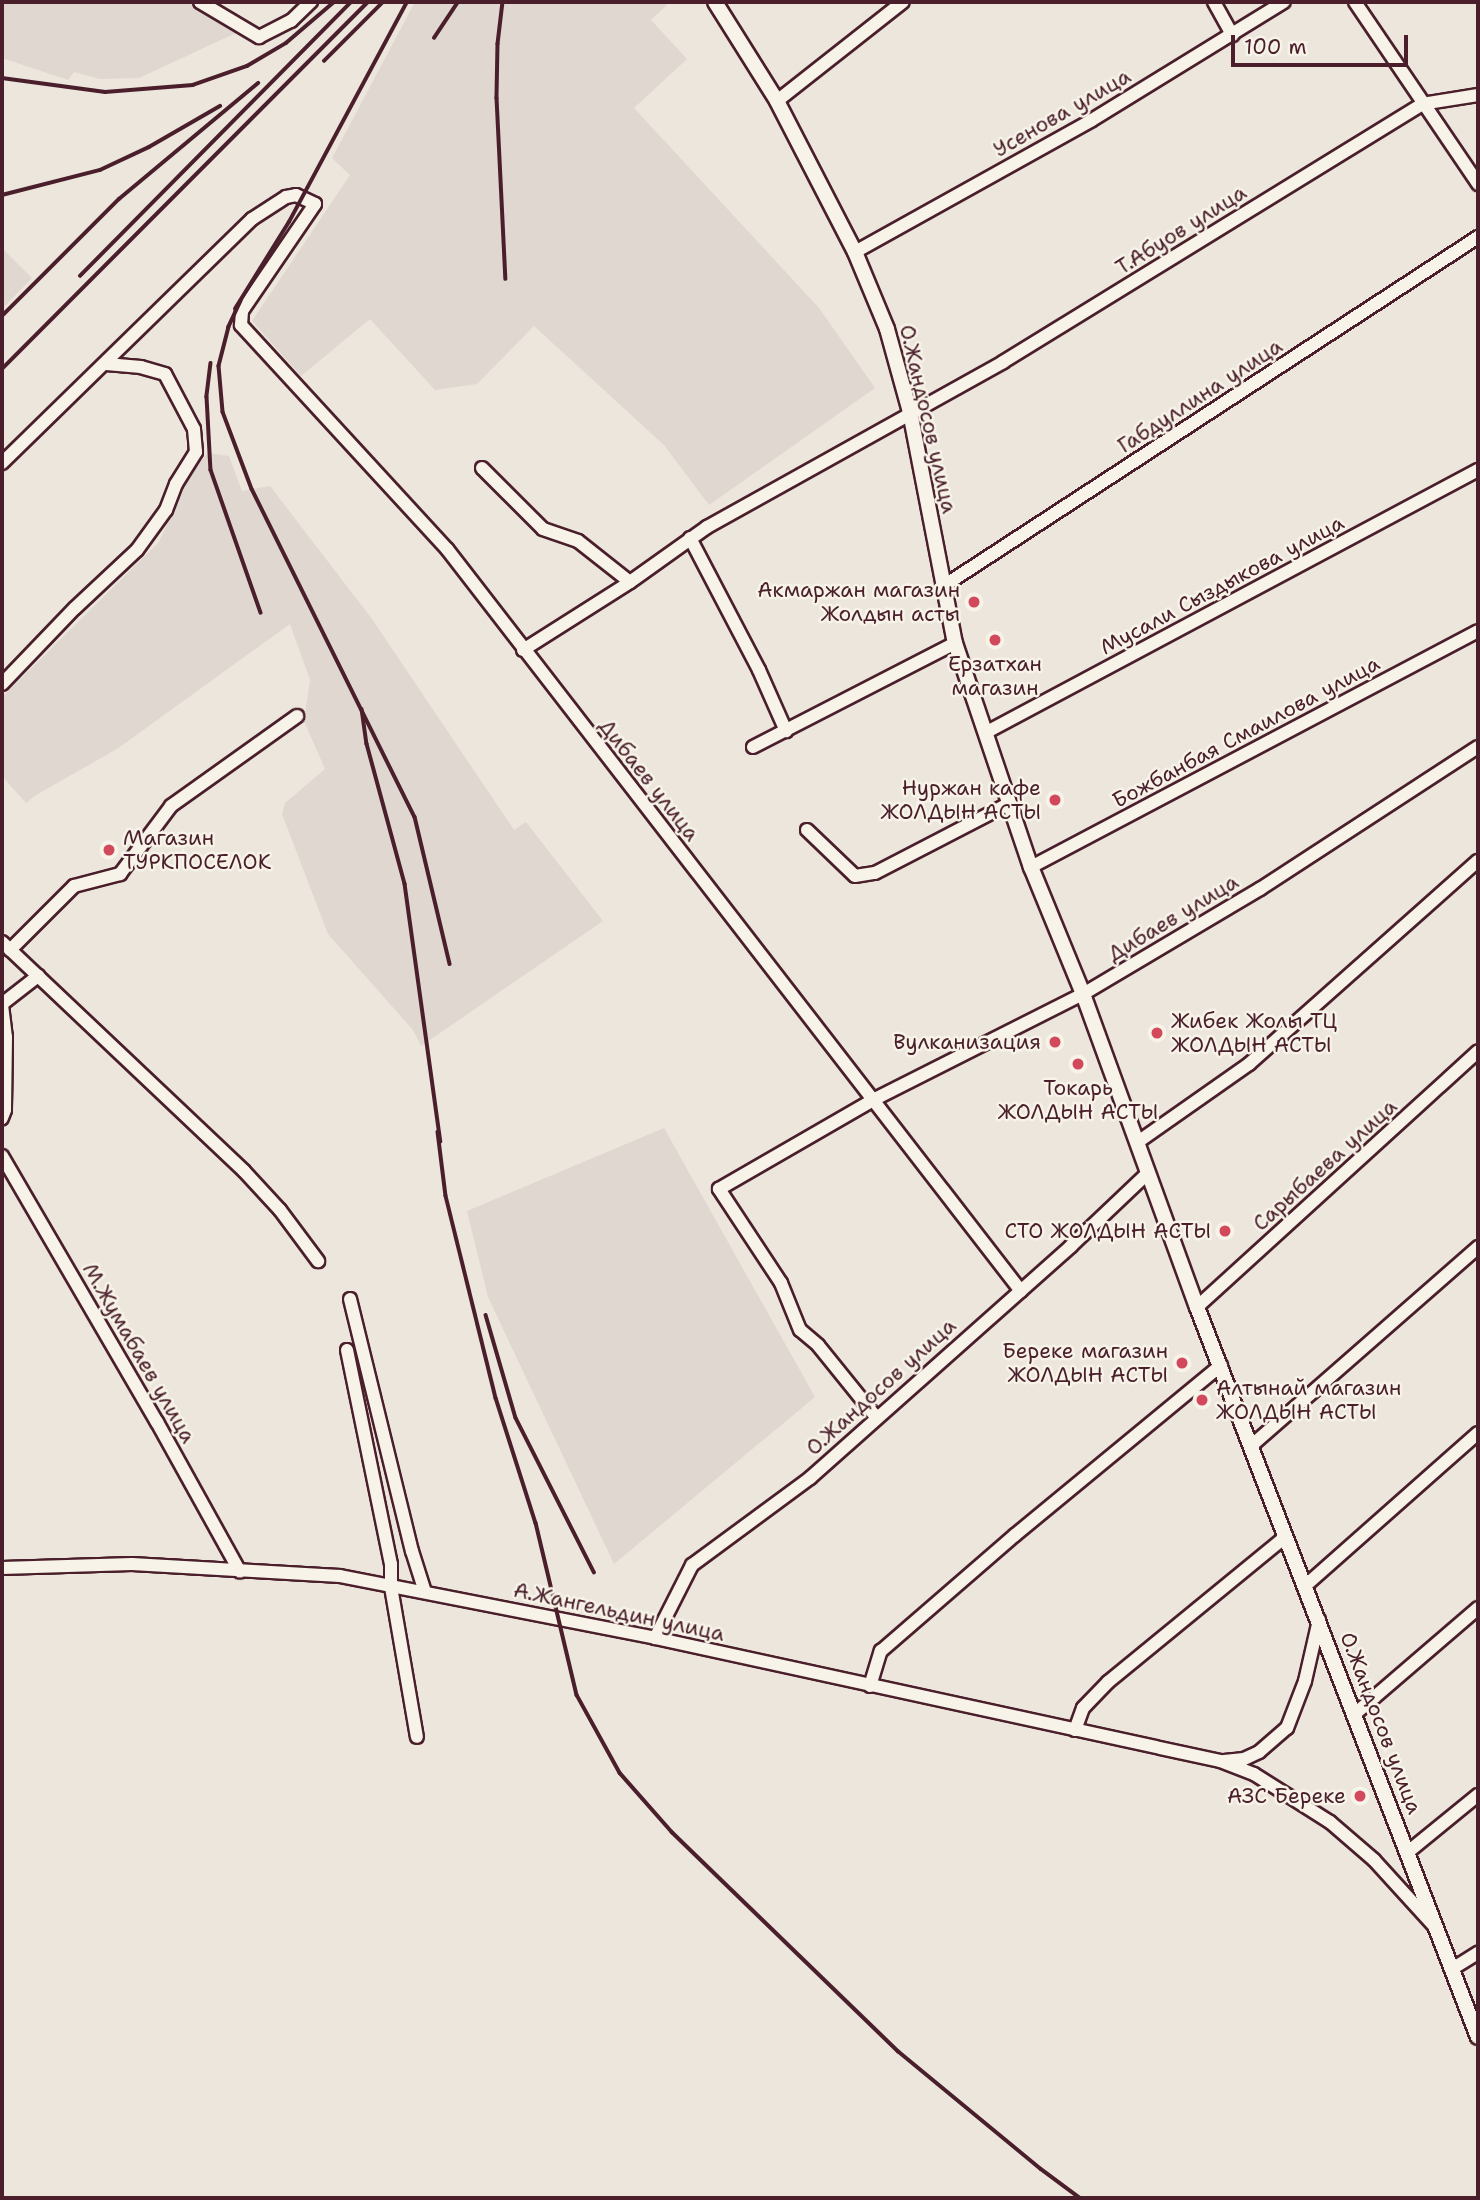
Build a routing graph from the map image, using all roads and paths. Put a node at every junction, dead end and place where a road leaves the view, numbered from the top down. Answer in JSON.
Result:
{"nodes":[{"id":1,"x":200,"y":2,"type":"edge"},
{"id":2,"x":311,"y":2,"type":"edge"},
{"id":3,"x":715,"y":2,"type":"edge"},
{"id":4,"x":903,"y":2,"type":"edge"},
{"id":5,"x":1214,"y":2,"type":"edge"},
{"id":6,"x":1284,"y":2,"type":"edge"},
{"id":7,"x":1354,"y":2,"type":"edge"},
{"id":8,"x":216,"y":6,"type":"edge"},
{"id":9,"x":1232,"y":35,"type":"junction"},
{"id":10,"x":1478,"y":95,"type":"edge"},
{"id":11,"x":777,"y":101,"type":"junction"},
{"id":12,"x":1422,"y":104,"type":"junction"},
{"id":13,"x":1478,"y":184,"type":"edge"},
{"id":14,"x":1478,"y":237,"type":"edge"},
{"id":15,"x":855,"y":252,"type":"junction"},
{"id":16,"x":106,"y":364,"type":"junction"},
{"id":17,"x":910,"y":412,"type":"junction"},
{"id":18,"x":2,"y":463,"type":"edge"},
{"id":19,"x":482,"y":468,"type":"dead end"},
{"id":20,"x":1478,"y":470,"type":"edge"},
{"id":21,"x":690,"y":538,"type":"junction"},
{"id":22,"x":630,"y":582,"type":"junction"},
{"id":23,"x":942,"y":587,"type":"junction"},
{"id":24,"x":1478,"y":631,"type":"edge"},
{"id":25,"x":955,"y":643,"type":"junction"},
{"id":26,"x":523,"y":650,"type":"junction"},
{"id":27,"x":2,"y":684,"type":"edge"},
{"id":28,"x":297,"y":716,"type":"dead end"},
{"id":29,"x":786,"y":731,"type":"junction"},
{"id":30,"x":985,"y":733,"type":"junction"},
{"id":31,"x":753,"y":747,"type":"dead end"},
{"id":32,"x":1478,"y":747,"type":"edge"},
{"id":33,"x":1010,"y":803,"type":"junction"},
{"id":34,"x":807,"y":830,"type":"dead end"},
{"id":35,"x":1478,"y":861,"type":"edge"},
{"id":36,"x":1031,"y":867,"type":"junction"},
{"id":37,"x":6,"y":946,"type":"edge"},
{"id":38,"x":38,"y":976,"type":"junction"},
{"id":39,"x":1083,"y":994,"type":"junction"},
{"id":40,"x":2,"y":1004,"type":"edge"},
{"id":41,"x":1478,"y":1051,"type":"edge"},
{"id":42,"x":875,"y":1099,"type":"junction"},
{"id":43,"x":2,"y":1118,"type":"edge"},
{"id":44,"x":1138,"y":1142,"type":"junction"},
{"id":45,"x":2,"y":1156,"type":"edge"},
{"id":46,"x":1148,"y":1173,"type":"junction"},
{"id":47,"x":1478,"y":1247,"type":"edge"},
{"id":48,"x":318,"y":1262,"type":"dead end"},
{"id":49,"x":1021,"y":1291,"type":"junction"},
{"id":50,"x":350,"y":1299,"type":"dead end"},
{"id":51,"x":1197,"y":1307,"type":"junction"},
{"id":52,"x":347,"y":1350,"type":"dead end"},
{"id":53,"x":1221,"y":1365,"type":"junction"},
{"id":54,"x":876,"y":1417,"type":"junction"},
{"id":55,"x":1478,"y":1433,"type":"edge"},
{"id":56,"x":1251,"y":1446,"type":"junction"},
{"id":57,"x":1285,"y":1536,"type":"junction"},
{"id":58,"x":2,"y":1567,"type":"edge"},
{"id":59,"x":240,"y":1572,"type":"junction"},
{"id":60,"x":1305,"y":1586,"type":"junction"},
{"id":61,"x":391,"y":1587,"type":"junction"},
{"id":62,"x":425,"y":1592,"type":"junction"},
{"id":63,"x":1478,"y":1608,"type":"edge"},
{"id":64,"x":1319,"y":1620,"type":"junction"},
{"id":65,"x":655,"y":1638,"type":"junction"},
{"id":66,"x":870,"y":1686,"type":"junction"},
{"id":67,"x":1356,"y":1713,"type":"junction"},
{"id":68,"x":1075,"y":1730,"type":"junction"},
{"id":69,"x":417,"y":1737,"type":"dead end"},
{"id":70,"x":1220,"y":1761,"type":"junction"},
{"id":71,"x":1478,"y":1794,"type":"edge"},
{"id":72,"x":1409,"y":1852,"type":"junction"},
{"id":73,"x":1435,"y":1926,"type":"junction"},
{"id":74,"x":1478,"y":1953,"type":"edge"},
{"id":75,"x":1452,"y":1969,"type":"junction"},
{"id":76,"x":1478,"y":2037,"type":"edge"}],
"edges":[{"from":1,"to":8,"type":"street"},
{"from":2,"to":8,"type":"street"},
{"from":3,"to":11,"type":"main road","name":"О.Жандосов улица"},
{"from":4,"to":11,"type":"street"},
{"from":5,"to":9,"type":"street"},
{"from":6,"to":9,"type":"street","name":"Усенова улица"},
{"from":7,"to":12,"type":"street"},
{"from":9,"to":15,"type":"street","name":"Усенова улица"},
{"from":10,"to":12,"type":"street","name":"Т.Абуов улица"},
{"from":11,"to":15,"type":"main road","name":"О.Жандосов улица"},
{"from":12,"to":13,"type":"street"},
{"from":12,"to":17,"type":"street","name":"Т.Абуов улица"},
{"from":14,"to":23,"type":"street","name":"Габдуллина улица"},
{"from":15,"to":17,"type":"main road","name":"О.Жандосов улица"},
{"from":16,"to":18,"type":"street"},
{"from":16,"to":26,"type":"street","name":"Дибаев улица"},
{"from":16,"to":27,"type":"street"},
{"from":17,"to":21,"type":"street"},
{"from":17,"to":23,"type":"main road","name":"О.Жандосов улица"},
{"from":19,"to":22,"type":"street"},
{"from":20,"to":30,"type":"street","name":"Мусали Сыздыкова улица"},
{"from":21,"to":22,"type":"street"},
{"from":21,"to":29,"type":"street"},
{"from":22,"to":26,"type":"street"},
{"from":23,"to":25,"type":"main road","name":"О.Жандосов улица"},
{"from":24,"to":36,"type":"street","name":"Божбанбая Смаилова улица"},
{"from":25,"to":29,"type":"street"},
{"from":25,"to":30,"type":"main road","name":"О.Жандосов улица"},
{"from":26,"to":42,"type":"street","name":"Дибаев улица"},
{"from":28,"to":37,"type":"street"},
{"from":29,"to":31,"type":"street"},
{"from":30,"to":33,"type":"main road","name":"О.Жандосов улица"},
{"from":32,"to":39,"type":"street","name":"Дибаев улица"},
{"from":33,"to":34,"type":"street"},
{"from":33,"to":36,"type":"main road","name":"О.Жандосов улица"},
{"from":35,"to":44,"type":"street"},
{"from":36,"to":39,"type":"main road","name":"О.Жандосов улица"},
{"from":37,"to":38,"type":"street"},
{"from":38,"to":40,"type":"street"},
{"from":38,"to":48,"type":"street"},
{"from":39,"to":42,"type":"street","name":"Дибаев улица"},
{"from":39,"to":44,"type":"main road","name":"О.Жандосов улица"},
{"from":40,"to":43,"type":"street"},
{"from":41,"to":51,"type":"street","name":"Сарыбаева улица"},
{"from":42,"to":49,"type":"street","name":"Дибаев улица"},
{"from":42,"to":54,"type":"street","name":"Дибаев улица"},
{"from":44,"to":46,"type":"main road","name":"О.Жандосов улица"},
{"from":45,"to":59,"type":"street","name":"М.Жумабаев улица"},
{"from":46,"to":49,"type":"street","name":"О.Жандосов улица"},
{"from":46,"to":51,"type":"main road","name":"О.Жандосов улица"},
{"from":47,"to":56,"type":"street"},
{"from":49,"to":54,"type":"street","name":"О.Жандосов улица"},
{"from":50,"to":62,"type":"street"},
{"from":51,"to":53,"type":"main road","name":"О.Жандосов улица"},
{"from":52,"to":61,"type":"street"},
{"from":53,"to":56,"type":"main road","name":"О.Жандосов улица"},
{"from":53,"to":66,"type":"street"},
{"from":54,"to":65,"type":"street","name":"О.Жандосов улица"},
{"from":55,"to":60,"type":"street"},
{"from":56,"to":57,"type":"main road","name":"О.Жандосов улица"},
{"from":57,"to":60,"type":"main road","name":"О.Жандосов улица"},
{"from":57,"to":68,"type":"street"},
{"from":58,"to":59,"type":"street","name":"А.Жангельдин улица"},
{"from":59,"to":61,"type":"street","name":"А.Жангельдин улица"},
{"from":60,"to":64,"type":"main road","name":"О.Жандосов улица"},
{"from":61,"to":62,"type":"street","name":"А.Жангельдин улица"},
{"from":61,"to":69,"type":"street"},
{"from":62,"to":65,"type":"street","name":"А.Жангельдин улица"},
{"from":63,"to":67,"type":"street"},
{"from":64,"to":67,"type":"main road","name":"О.Жандосов улица"},
{"from":64,"to":70,"type":"street"},
{"from":65,"to":66,"type":"street","name":"А.Жангельдин улица"},
{"from":66,"to":68,"type":"street","name":"А.Жангельдин улица"},
{"from":67,"to":72,"type":"main road","name":"О.Жандосов улица"},
{"from":68,"to":70,"type":"street","name":"А.Жангельдин улица"},
{"from":70,"to":73,"type":"street"},
{"from":71,"to":72,"type":"street"},
{"from":72,"to":73,"type":"main road","name":"О.Жандосов улица"},
{"from":73,"to":75,"type":"main road","name":"О.Жандосов улица"},
{"from":74,"to":75,"type":"street"},
{"from":75,"to":76,"type":"main road","name":"О.Жандосов улица"}]}
